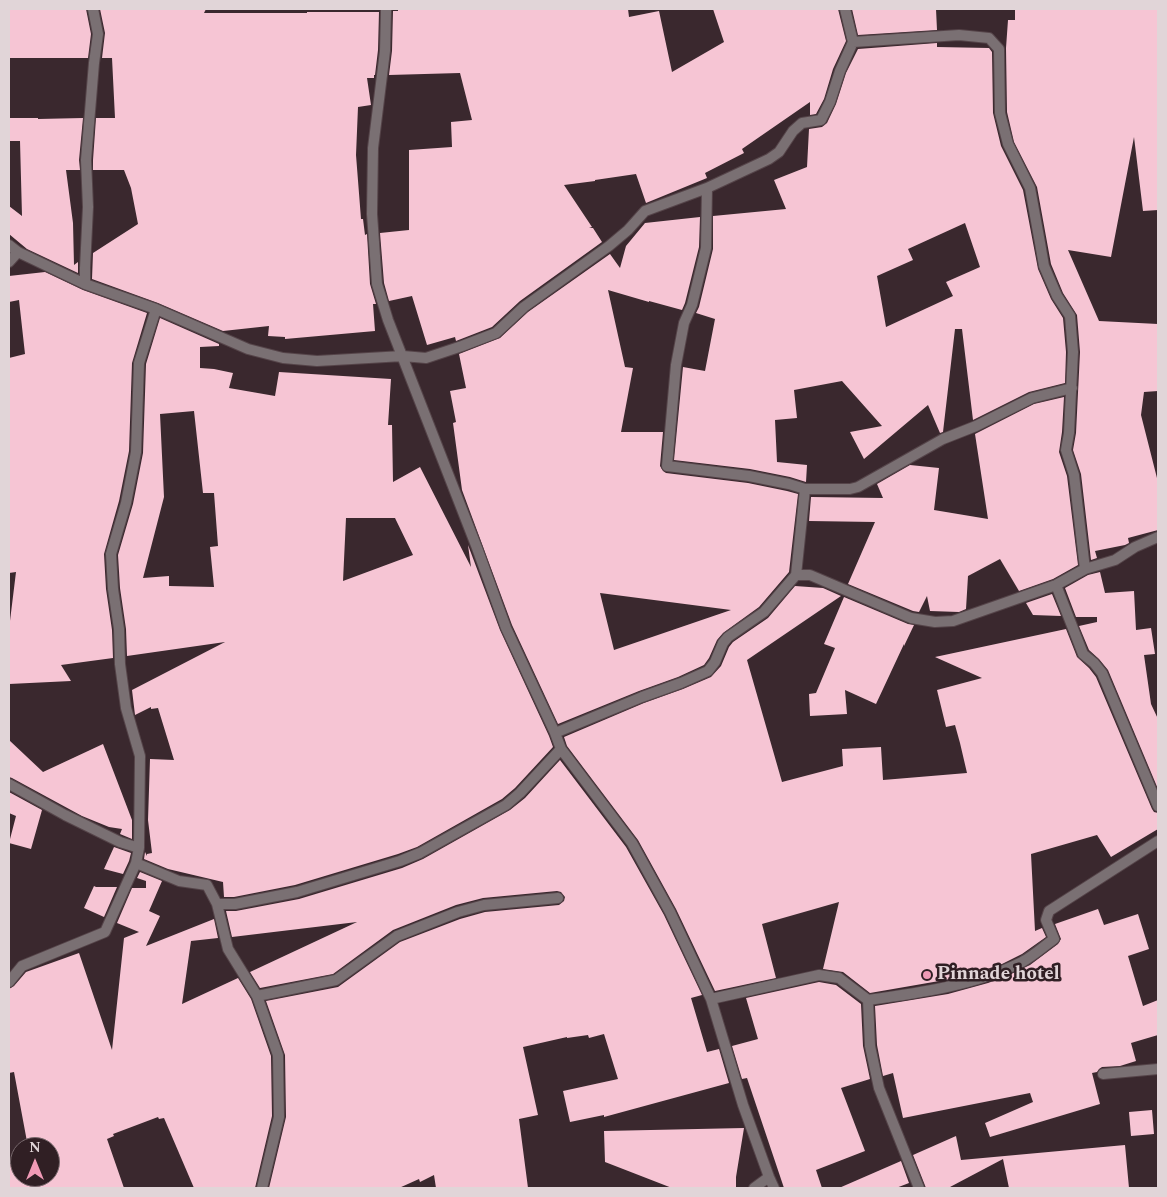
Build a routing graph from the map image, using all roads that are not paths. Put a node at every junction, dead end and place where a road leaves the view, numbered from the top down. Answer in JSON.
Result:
{"nodes":[{"id":1,"x":93,"y":9,"type":"edge"},
{"id":2,"x":386,"y":9,"type":"edge"},
{"id":3,"x":845,"y":9,"type":"edge"},
{"id":4,"x":853,"y":42,"type":"junction"},
{"id":5,"x":707,"y":188,"type":"junction"},
{"id":6,"x":9,"y":245,"type":"edge"},
{"id":7,"x":18,"y":252,"type":"junction"},
{"id":8,"x":9,"y":262,"type":"edge"},
{"id":9,"x":85,"y":284,"type":"junction"},
{"id":10,"x":156,"y":309,"type":"junction"},
{"id":11,"x":403,"y":356,"type":"junction"},
{"id":12,"x":1072,"y":388,"type":"junction"},
{"id":13,"x":805,"y":489,"type":"junction"},
{"id":14,"x":1158,"y":537,"type":"edge"},
{"id":15,"x":1085,"y":569,"type":"junction"},
{"id":16,"x":796,"y":575,"type":"junction"},
{"id":17,"x":1056,"y":585,"type":"junction"},
{"id":18,"x":555,"y":732,"type":"junction"},
{"id":19,"x":561,"y":749,"type":"junction"},
{"id":20,"x":9,"y":784,"type":"edge"},
{"id":21,"x":1158,"y":806,"type":"edge"},
{"id":22,"x":1158,"y":841,"type":"edge"},
{"id":23,"x":140,"y":848,"type":"junction"},
{"id":24,"x":136,"y":863,"type":"junction"},
{"id":25,"x":558,"y":898,"type":"dead end"},
{"id":26,"x":217,"y":904,"type":"junction"},
{"id":27,"x":9,"y":982,"type":"edge"},
{"id":28,"x":257,"y":996,"type":"junction"},
{"id":29,"x":711,"y":998,"type":"junction"},
{"id":30,"x":868,"y":1000,"type":"junction"},
{"id":31,"x":1158,"y":1069,"type":"edge"},
{"id":32,"x":1103,"y":1074,"type":"dead end"},
{"id":33,"x":769,"y":1177,"type":"junction"},
{"id":34,"x":262,"y":1188,"type":"edge"},
{"id":35,"x":754,"y":1188,"type":"edge"},
{"id":36,"x":774,"y":1188,"type":"edge"},
{"id":37,"x":919,"y":1188,"type":"edge"}],
"edges":[{"from":1,"to":9,"type":"street"},
{"from":2,"to":11,"type":"street"},
{"from":3,"to":4,"type":"street"},
{"from":4,"to":5,"type":"street"},
{"from":4,"to":12,"type":"street"},
{"from":5,"to":11,"type":"street"},
{"from":5,"to":13,"type":"street"},
{"from":6,"to":7,"type":"street"},
{"from":7,"to":8,"type":"street"},
{"from":7,"to":9,"type":"street"},
{"from":9,"to":10,"type":"street"},
{"from":10,"to":11,"type":"street"},
{"from":10,"to":23,"type":"street"},
{"from":11,"to":18,"type":"street"},
{"from":12,"to":13,"type":"street"},
{"from":12,"to":15,"type":"street"},
{"from":13,"to":16,"type":"street"},
{"from":14,"to":15,"type":"street"},
{"from":15,"to":17,"type":"street"},
{"from":16,"to":17,"type":"street"},
{"from":16,"to":18,"type":"street"},
{"from":17,"to":21,"type":"street"},
{"from":18,"to":19,"type":"street"},
{"from":19,"to":26,"type":"street"},
{"from":19,"to":29,"type":"street"},
{"from":20,"to":23,"type":"street"},
{"from":22,"to":30,"type":"street"},
{"from":23,"to":24,"type":"street"},
{"from":24,"to":26,"type":"street"},
{"from":24,"to":27,"type":"street"},
{"from":25,"to":28,"type":"street"},
{"from":26,"to":28,"type":"street"},
{"from":28,"to":34,"type":"street"},
{"from":29,"to":30,"type":"street"},
{"from":29,"to":33,"type":"street"},
{"from":30,"to":37,"type":"street"},
{"from":31,"to":32,"type":"street"},
{"from":33,"to":35,"type":"street"},
{"from":33,"to":36,"type":"street"}]}
